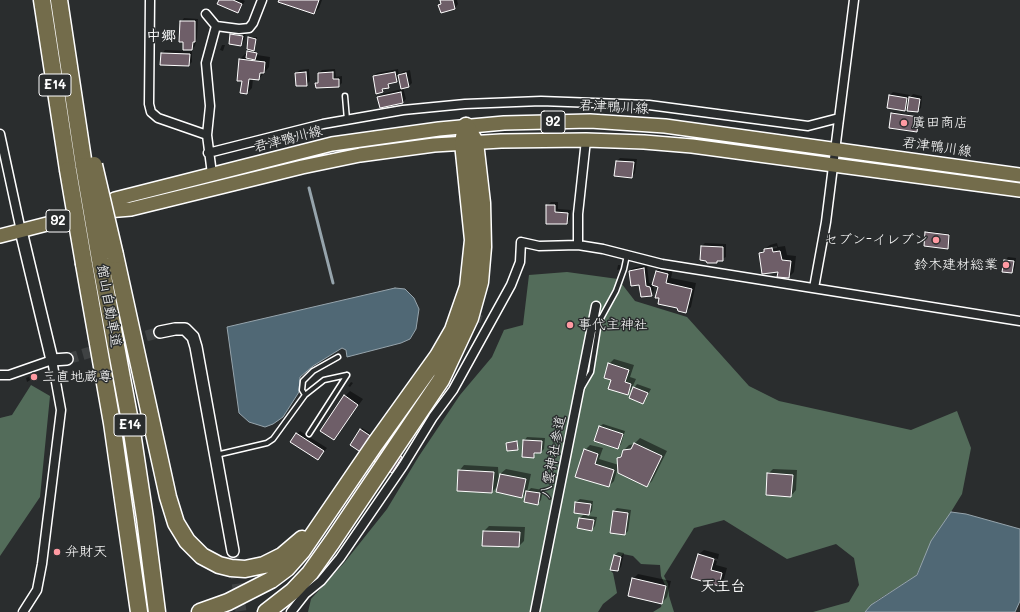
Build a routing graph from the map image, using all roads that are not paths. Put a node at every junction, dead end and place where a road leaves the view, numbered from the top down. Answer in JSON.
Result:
{"nodes":[{"id":1,"x":42,"y":0,"type":"edge"},
{"id":2,"x":59,"y":0,"type":"edge"},
{"id":3,"x":150,"y":0,"type":"edge"},
{"id":4,"x":262,"y":0,"type":"edge"},
{"id":5,"x":854,"y":0,"type":"edge"},
{"id":6,"x":206,"y":14,"type":"dead end"},
{"id":7,"x":216,"y":26,"type":"junction"},
{"id":8,"x":345,"y":96,"type":"dead end"},
{"id":9,"x":839,"y":118,"type":"junction"},
{"id":10,"x":347,"y":120,"type":"junction"},
{"id":11,"x":466,"y":126,"type":"junction"},
{"id":12,"x":0,"y":134,"type":"edge"},
{"id":13,"x":206,"y":135,"type":"junction"},
{"id":14,"x":586,"y":140,"type":"junction"},
{"id":15,"x":469,"y":142,"type":"junction"},
{"id":16,"x":835,"y":150,"type":"junction"},
{"id":17,"x":208,"y":153,"type":"junction"},
{"id":18,"x":833,"y":166,"type":"junction"},
{"id":19,"x":212,"y":174,"type":"junction"},
{"id":20,"x":1020,"y":175,"type":"edge"},
{"id":21,"x":1020,"y":190,"type":"edge"},
{"id":22,"x":94,"y":212,"type":"junction"},
{"id":23,"x":21,"y":231,"type":"junction"},
{"id":24,"x":0,"y":236,"type":"edge"},
{"id":25,"x":578,"y":245,"type":"junction"},
{"id":26,"x":627,"y":255,"type":"junction"},
{"id":27,"x":108,"y":257,"type":"junction"},
{"id":28,"x":814,"y":288,"type":"junction"},
{"id":29,"x":596,"y":306,"type":"dead end"},
{"id":30,"x":1020,"y":321,"type":"edge"},
{"id":31,"x":160,"y":332,"type":"tunnel mouth"},
{"id":32,"x":338,"y":357,"type":"dead end"},
{"id":33,"x":67,"y":359,"type":"tunnel mouth"},
{"id":34,"x":52,"y":360,"type":"junction"},
{"id":35,"x":0,"y":375,"type":"edge"},
{"id":36,"x":578,"y":393,"type":"junction"},
{"id":37,"x":305,"y":395,"type":"junction"},
{"id":38,"x":112,"y":423,"type":"junction"},
{"id":39,"x":309,"y":434,"type":"dead end"},
{"id":40,"x":215,"y":455,"type":"junction"},
{"id":41,"x":324,"y":520,"type":"junction"},
{"id":42,"x":332,"y":542,"type":"junction"},
{"id":43,"x":233,"y":551,"type":"tunnel mouth"},
{"id":44,"x":23,"y":612,"type":"edge"},
{"id":45,"x":129,"y":612,"type":"edge"},
{"id":46,"x":139,"y":612,"type":"edge"},
{"id":47,"x":157,"y":612,"type":"edge"},
{"id":48,"x":200,"y":612,"type":"edge"},
{"id":49,"x":230,"y":612,"type":"edge"},
{"id":50,"x":266,"y":612,"type":"edge"},
{"id":51,"x":291,"y":612,"type":"edge"},
{"id":52,"x":535,"y":612,"type":"edge"}],
"edges":[{"from":1,"to":38,"type":"highway","name":"館山自動車道","number":"E14","bridge":true},
{"from":2,"to":27,"type":"highway","bridge":true},
{"from":3,"to":13,"type":"street"},
{"from":4,"to":7,"type":"street"},
{"from":5,"to":9,"type":"street"},
{"from":6,"to":7,"type":"street"},
{"from":7,"to":13,"type":"street"},
{"from":8,"to":10,"type":"lane"},
{"from":9,"to":10,"type":"street"},
{"from":9,"to":16,"type":"street"},
{"from":10,"to":17,"type":"street"},
{"from":11,"to":15,"type":"highway"},
{"from":11,"to":16,"type":"main road","name":"君津鴨川線","number":"92"},
{"from":11,"to":19,"type":"main road","name":"君津鴨川線","number":"92"},
{"from":12,"to":23,"type":"street"},
{"from":13,"to":17,"type":"street"},
{"from":14,"to":15,"type":"main road","name":"君津鴨川線","number":"92"},
{"from":14,"to":18,"type":"main road","name":"君津鴨川線","number":"92"},
{"from":14,"to":25,"type":"street"},
{"from":15,"to":22,"type":"main road","name":"君津鴨川線","number":"92"},
{"from":15,"to":41,"type":"highway"},
{"from":15,"to":42,"type":"highway"},
{"from":16,"to":18,"type":"street"},
{"from":16,"to":20,"type":"main road","name":"君津鴨川線","number":"92"},
{"from":17,"to":19,"type":"street"},
{"from":18,"to":21,"type":"main road","name":"君津鴨川線","number":"92"},
{"from":18,"to":28,"type":"street"},
{"from":19,"to":22,"type":"main road","name":"君津鴨川線","number":"92"},
{"from":22,"to":23,"type":"main road","name":"君津鴨川線","number":"92"},
{"from":23,"to":24,"type":"main road","name":"君津鴨川線","number":"92"},
{"from":23,"to":34,"type":"street"},
{"from":25,"to":26,"type":"street"},
{"from":25,"to":51,"type":"street"},
{"from":26,"to":28,"type":"street"},
{"from":26,"to":36,"type":"lane"},
{"from":27,"to":41,"type":"highway"},
{"from":27,"to":47,"type":"highway","name":"館山自動車道","number":"E14"},
{"from":28,"to":30,"type":"street"},
{"from":29,"to":36,"type":"street","name":"八雲神社参道"},
{"from":31,"to":40,"type":"street"},
{"from":32,"to":37,"type":"lane"},
{"from":33,"to":34,"type":"street"},
{"from":34,"to":35,"type":"street"},
{"from":34,"to":44,"type":"street"},
{"from":36,"to":52,"type":"street","name":"八雲神社参道"},
{"from":37,"to":39,"type":"lane"},
{"from":37,"to":40,"type":"lane"},
{"from":38,"to":45,"type":"highway"},
{"from":38,"to":46,"type":"highway","name":"館山自動車道","number":"E14"},
{"from":40,"to":43,"type":"street"},
{"from":41,"to":48,"type":"highway"},
{"from":42,"to":49,"type":"highway"},
{"from":42,"to":50,"type":"highway"}]}
